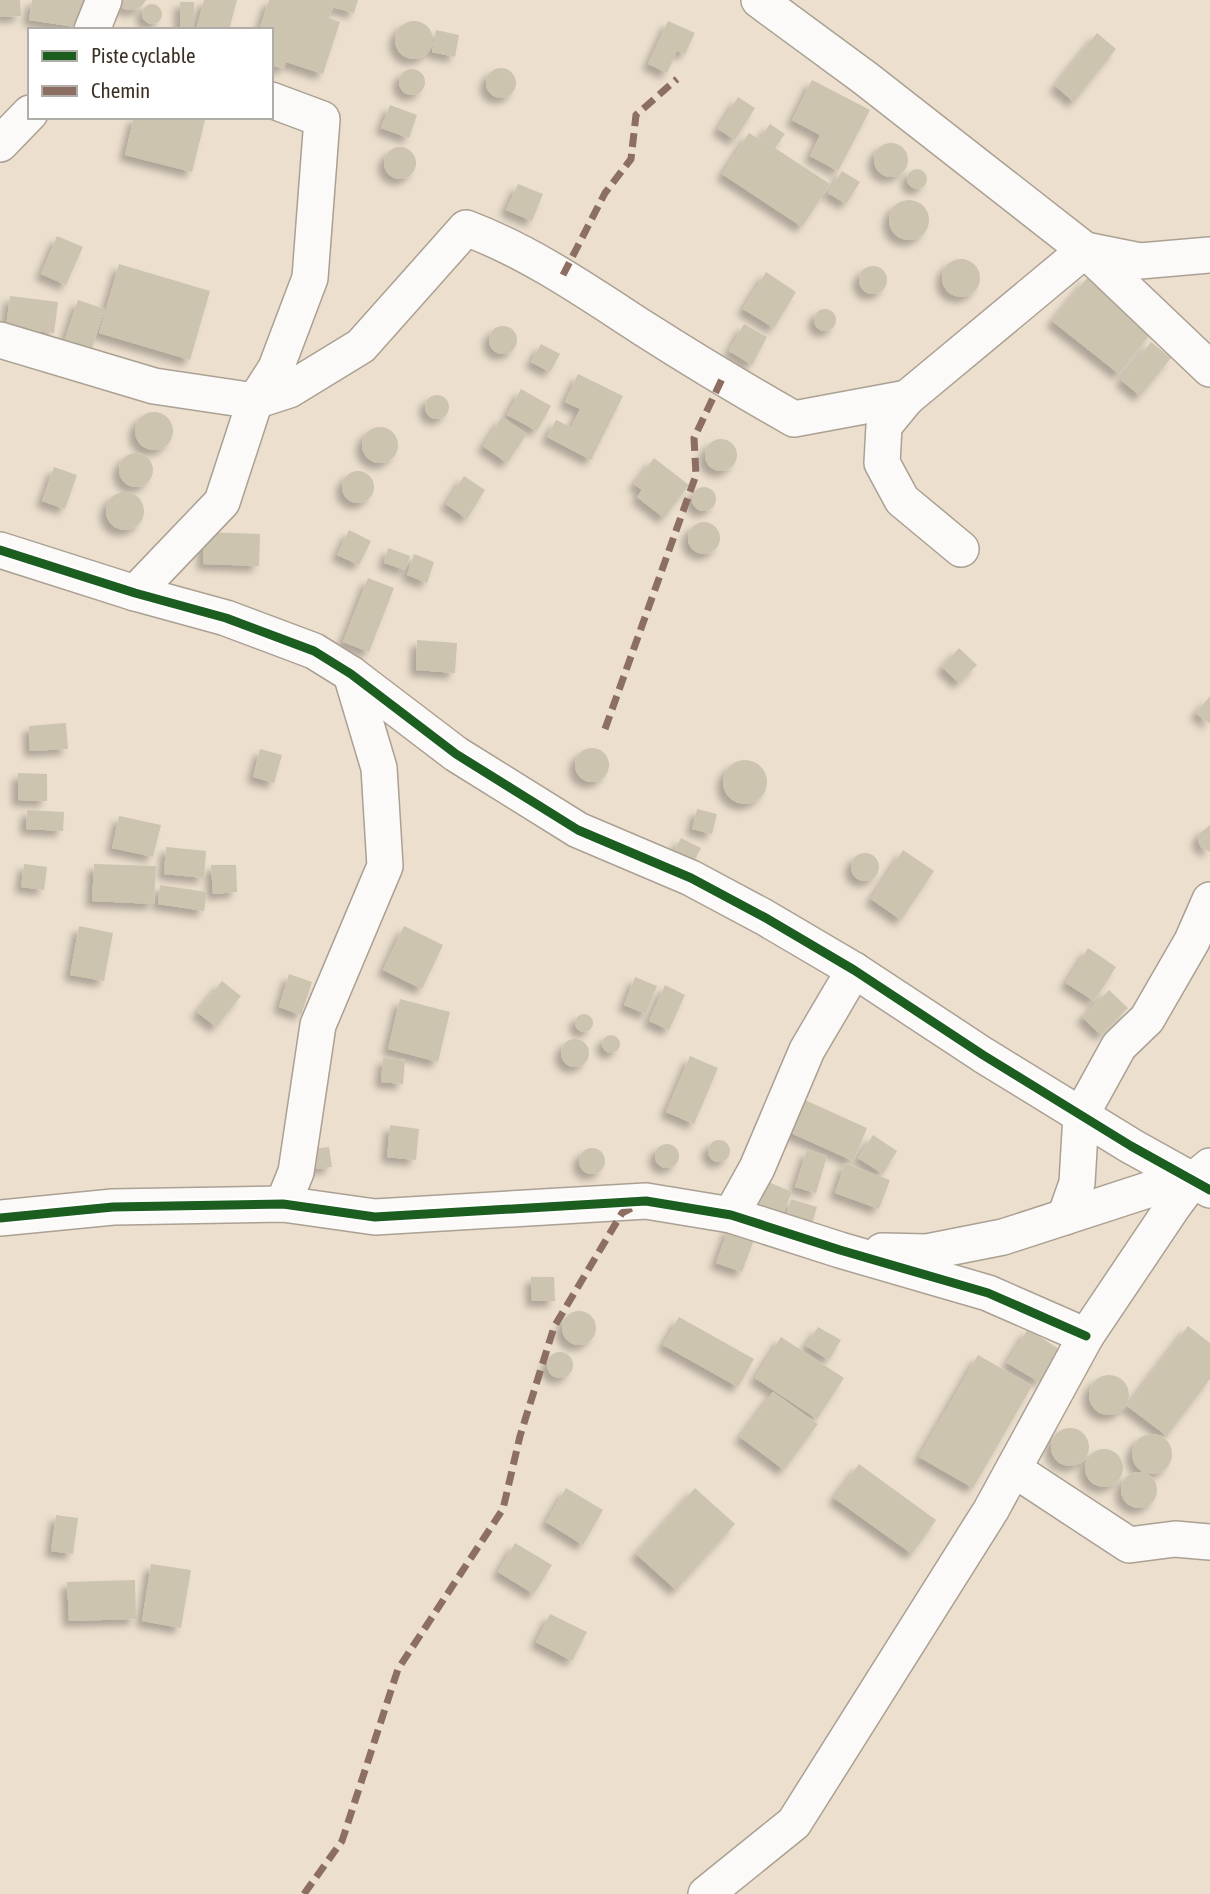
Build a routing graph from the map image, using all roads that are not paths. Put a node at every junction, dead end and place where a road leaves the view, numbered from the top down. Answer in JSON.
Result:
{"nodes":[{"id":1,"x":104,"y":0,"type":"edge"},
{"id":2,"x":759,"y":0,"type":"edge"},
{"id":3,"x":93,"y":28,"type":"edge"},
{"id":4,"x":273,"y":101,"type":"edge"},
{"id":5,"x":28,"y":115,"type":"edge"},
{"id":6,"x":0,"y":144,"type":"edge"},
{"id":7,"x":1085,"y":250,"type":"junction"},
{"id":8,"x":1210,"y":255,"type":"edge"},
{"id":9,"x":0,"y":340,"type":"edge"},
{"id":10,"x":1210,"y":369,"type":"edge"},
{"id":11,"x":907,"y":398,"type":"junction"},
{"id":12,"x":255,"y":401,"type":"junction"},
{"id":13,"x":961,"y":549,"type":"dead end"},
{"id":14,"x":0,"y":550,"type":"edge"},
{"id":15,"x":135,"y":593,"type":"junction"},
{"id":16,"x":351,"y":674,"type":"junction"},
{"id":17,"x":1210,"y":900,"type":"edge"},
{"id":18,"x":854,"y":970,"type":"junction"},
{"id":19,"x":1081,"y":1115,"type":"junction"},
{"id":20,"x":1197,"y":1185,"type":"edge"},
{"id":21,"x":283,"y":1204,"type":"junction"},
{"id":22,"x":731,"y":1215,"type":"junction"},
{"id":23,"x":1065,"y":1217,"type":"junction"},
{"id":24,"x":0,"y":1218,"type":"edge"},
{"id":25,"x":840,"y":1250,"type":"junction"},
{"id":26,"x":1086,"y":1336,"type":"junction"},
{"id":27,"x":1015,"y":1470,"type":"junction"},
{"id":28,"x":1210,"y":1542,"type":"edge"},
{"id":29,"x":706,"y":1894,"type":"edge"}],
"edges":[{"from":1,"to":3,"type":"street"},
{"from":2,"to":7,"type":"street"},
{"from":4,"to":12,"type":"street"},
{"from":5,"to":6,"type":"street"},
{"from":7,"to":8,"type":"street"},
{"from":7,"to":10,"type":"street"},
{"from":7,"to":11,"type":"street"},
{"from":9,"to":12,"type":"street"},
{"from":11,"to":12,"type":"street"},
{"from":11,"to":13,"type":"street"},
{"from":12,"to":15,"type":"street"},
{"from":14,"to":15,"type":"street"},
{"from":15,"to":16,"type":"street"},
{"from":16,"to":18,"type":"street"},
{"from":16,"to":21,"type":"street"},
{"from":17,"to":19,"type":"street"},
{"from":18,"to":19,"type":"street"},
{"from":18,"to":22,"type":"street"},
{"from":19,"to":20,"type":"street"},
{"from":19,"to":23,"type":"street"},
{"from":20,"to":23,"type":"street"},
{"from":20,"to":26,"type":"street"},
{"from":21,"to":22,"type":"street"},
{"from":21,"to":24,"type":"street"},
{"from":22,"to":25,"type":"street"},
{"from":23,"to":25,"type":"street"},
{"from":25,"to":26,"type":"street"},
{"from":26,"to":27,"type":"street"},
{"from":27,"to":28,"type":"street"},
{"from":27,"to":29,"type":"street"}]}
